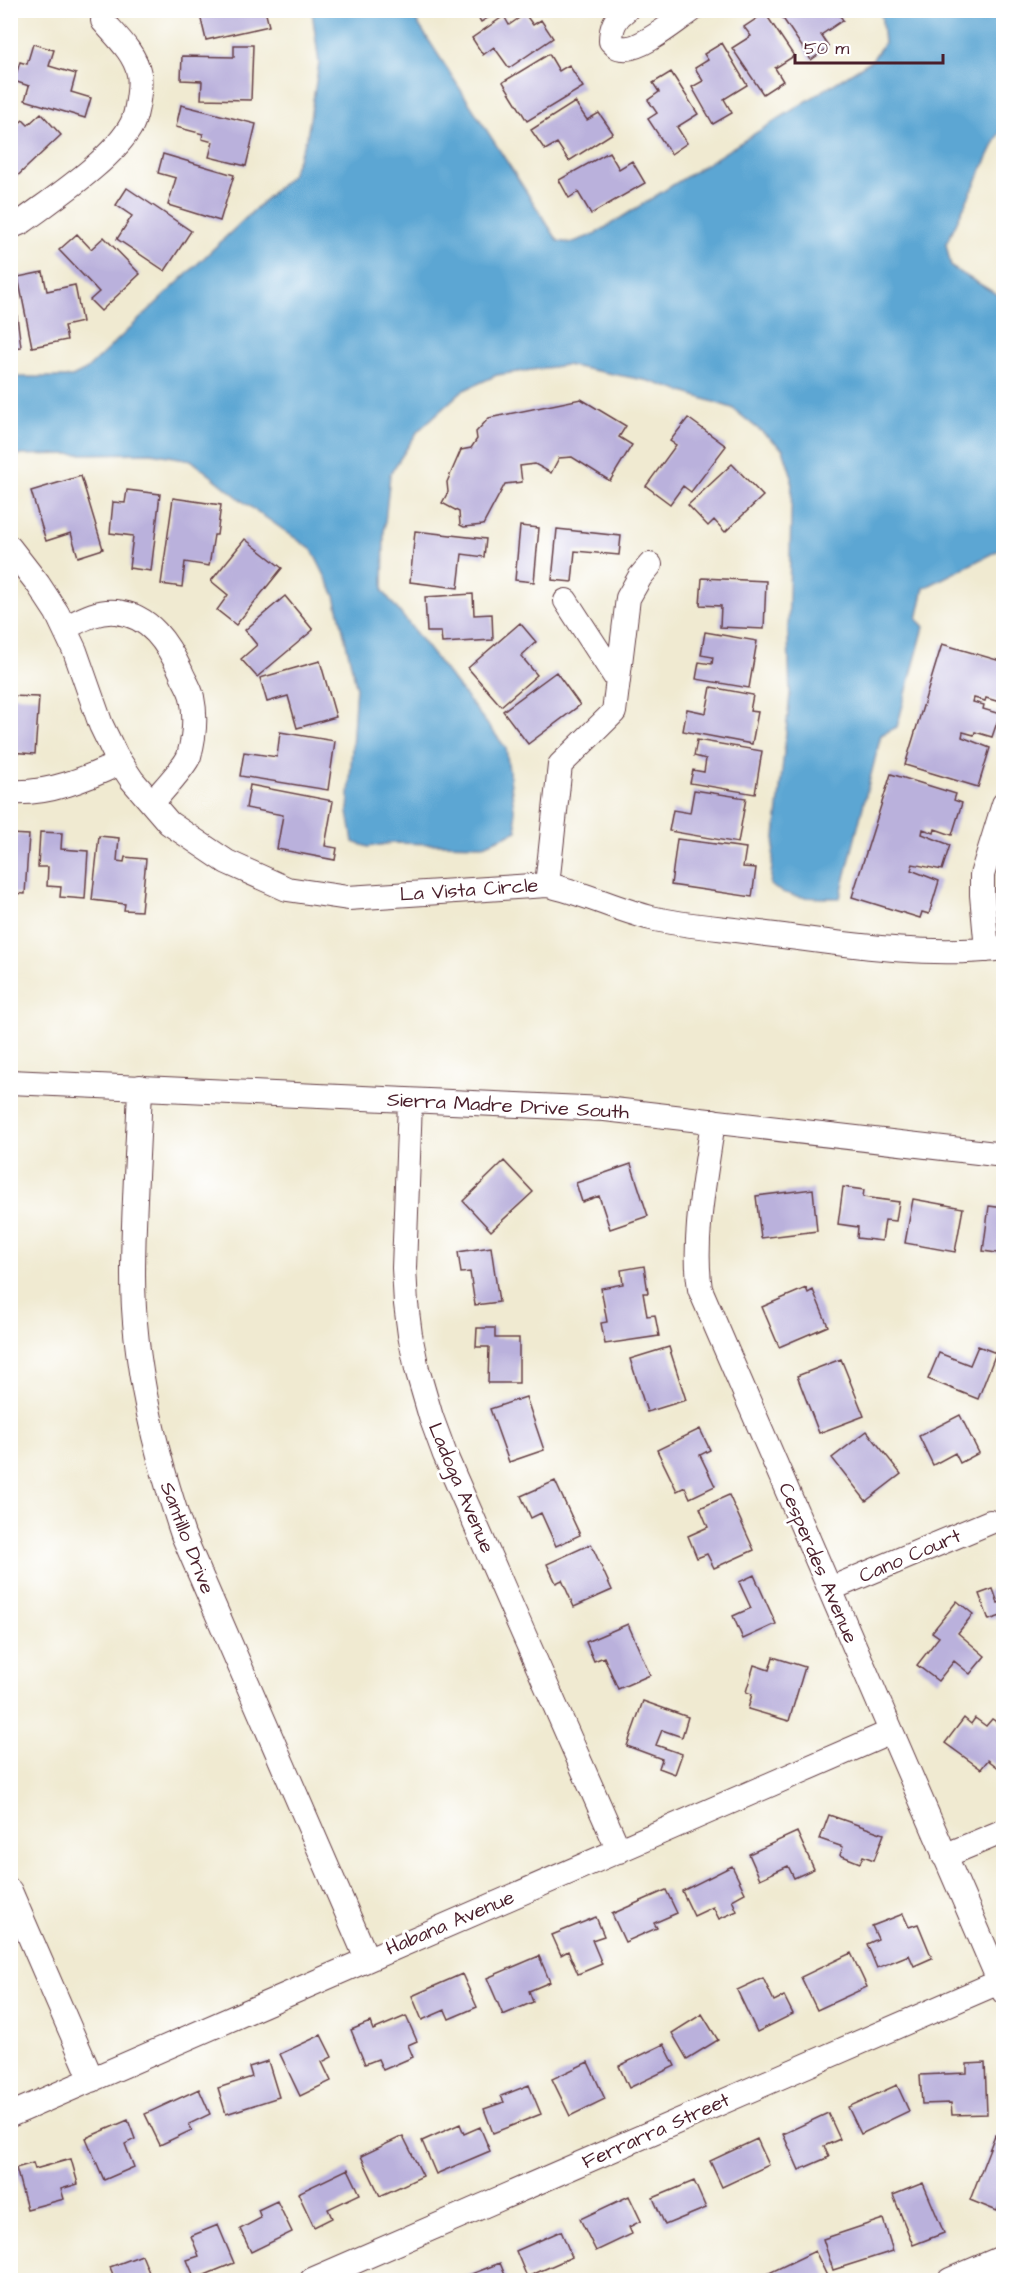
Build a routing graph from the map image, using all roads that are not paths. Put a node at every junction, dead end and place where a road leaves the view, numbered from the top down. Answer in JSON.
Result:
{"nodes":[{"id":1,"x":626,"y":10,"type":"edge"},
{"id":2,"x":686,"y":12,"type":"edge"},
{"id":3,"x":103,"y":21,"type":"dead end"},
{"id":4,"x":10,"y":227,"type":"edge"},
{"id":5,"x":10,"y":548,"type":"edge"},
{"id":6,"x":650,"y":565,"type":"dead end"},
{"id":7,"x":566,"y":601,"type":"dead end"},
{"id":8,"x":64,"y":628,"type":"junction"},
{"id":9,"x":618,"y":681,"type":"junction"},
{"id":10,"x":120,"y":763,"type":"junction"},
{"id":11,"x":10,"y":792,"type":"edge"},
{"id":12,"x":152,"y":803,"type":"junction"},
{"id":13,"x":1004,"y":804,"type":"edge"},
{"id":14,"x":547,"y":885,"type":"junction"},
{"id":15,"x":995,"y":949,"type":"edge"},
{"id":16,"x":10,"y":1082,"type":"edge"},
{"id":17,"x":140,"y":1087,"type":"junction"},
{"id":18,"x":410,"y":1101,"type":"junction"},
{"id":19,"x":713,"y":1121,"type":"junction"},
{"id":20,"x":1004,"y":1155,"type":"edge"},
{"id":21,"x":990,"y":1522,"type":"dead end"},
{"id":22,"x":830,"y":1589,"type":"junction"},
{"id":23,"x":891,"y":1732,"type":"junction"},
{"id":24,"x":1004,"y":1831,"type":"edge"},
{"id":25,"x":619,"y":1851,"type":"junction"},
{"id":26,"x":944,"y":1856,"type":"junction"},
{"id":27,"x":10,"y":1891,"type":"edge"},
{"id":28,"x":367,"y":1959,"type":"junction"},
{"id":29,"x":1001,"y":1987,"type":"edge"},
{"id":30,"x":92,"y":2080,"type":"junction"},
{"id":31,"x":10,"y":2115,"type":"edge"},
{"id":32,"x":1004,"y":2257,"type":"edge"},
{"id":33,"x":312,"y":2280,"type":"edge"},
{"id":34,"x":950,"y":2280,"type":"edge"}],
"edges":[{"from":1,"to":2,"type":"street"},
{"from":3,"to":4,"type":"street"},
{"from":5,"to":8,"type":"street","name":"La Vista Circle"},
{"from":6,"to":9,"type":"street"},
{"from":7,"to":9,"type":"street"},
{"from":8,"to":10,"type":"street","name":"La Vista Circle"},
{"from":8,"to":12,"type":"street"},
{"from":9,"to":14,"type":"street"},
{"from":10,"to":11,"type":"street"},
{"from":10,"to":12,"type":"street","name":"La Vista Circle"},
{"from":12,"to":14,"type":"street","name":"La Vista Circle"},
{"from":13,"to":15,"type":"street"},
{"from":14,"to":15,"type":"street","name":"La Vista Circle"},
{"from":16,"to":17,"type":"street","name":"Sierra Madre Drive South"},
{"from":17,"to":18,"type":"street","name":"Sierra Madre Drive South"},
{"from":17,"to":28,"type":"street","name":"Santillo Drive"},
{"from":18,"to":19,"type":"street","name":"Sierra Madre Drive South"},
{"from":18,"to":25,"type":"street","name":"Ladoga Avenue"},
{"from":19,"to":20,"type":"street","name":"Sierra Madre Drive South"},
{"from":19,"to":22,"type":"street","name":"Cesperdes Avenue"},
{"from":21,"to":22,"type":"street","name":"Cano Court"},
{"from":22,"to":23,"type":"street","name":"Cesperdes Avenue"},
{"from":23,"to":25,"type":"street","name":"Habana Avenue"},
{"from":23,"to":26,"type":"street","name":"Cesperdes Avenue"},
{"from":24,"to":26,"type":"street"},
{"from":25,"to":28,"type":"street","name":"Habana Avenue"},
{"from":26,"to":29,"type":"street","name":"Cesperdes Avenue"},
{"from":27,"to":30,"type":"street"},
{"from":28,"to":30,"type":"street","name":"Habana Avenue"},
{"from":29,"to":33,"type":"street","name":"Ferrarra Street"},
{"from":30,"to":31,"type":"street","name":"Habana Avenue"},
{"from":32,"to":34,"type":"street"}]}
